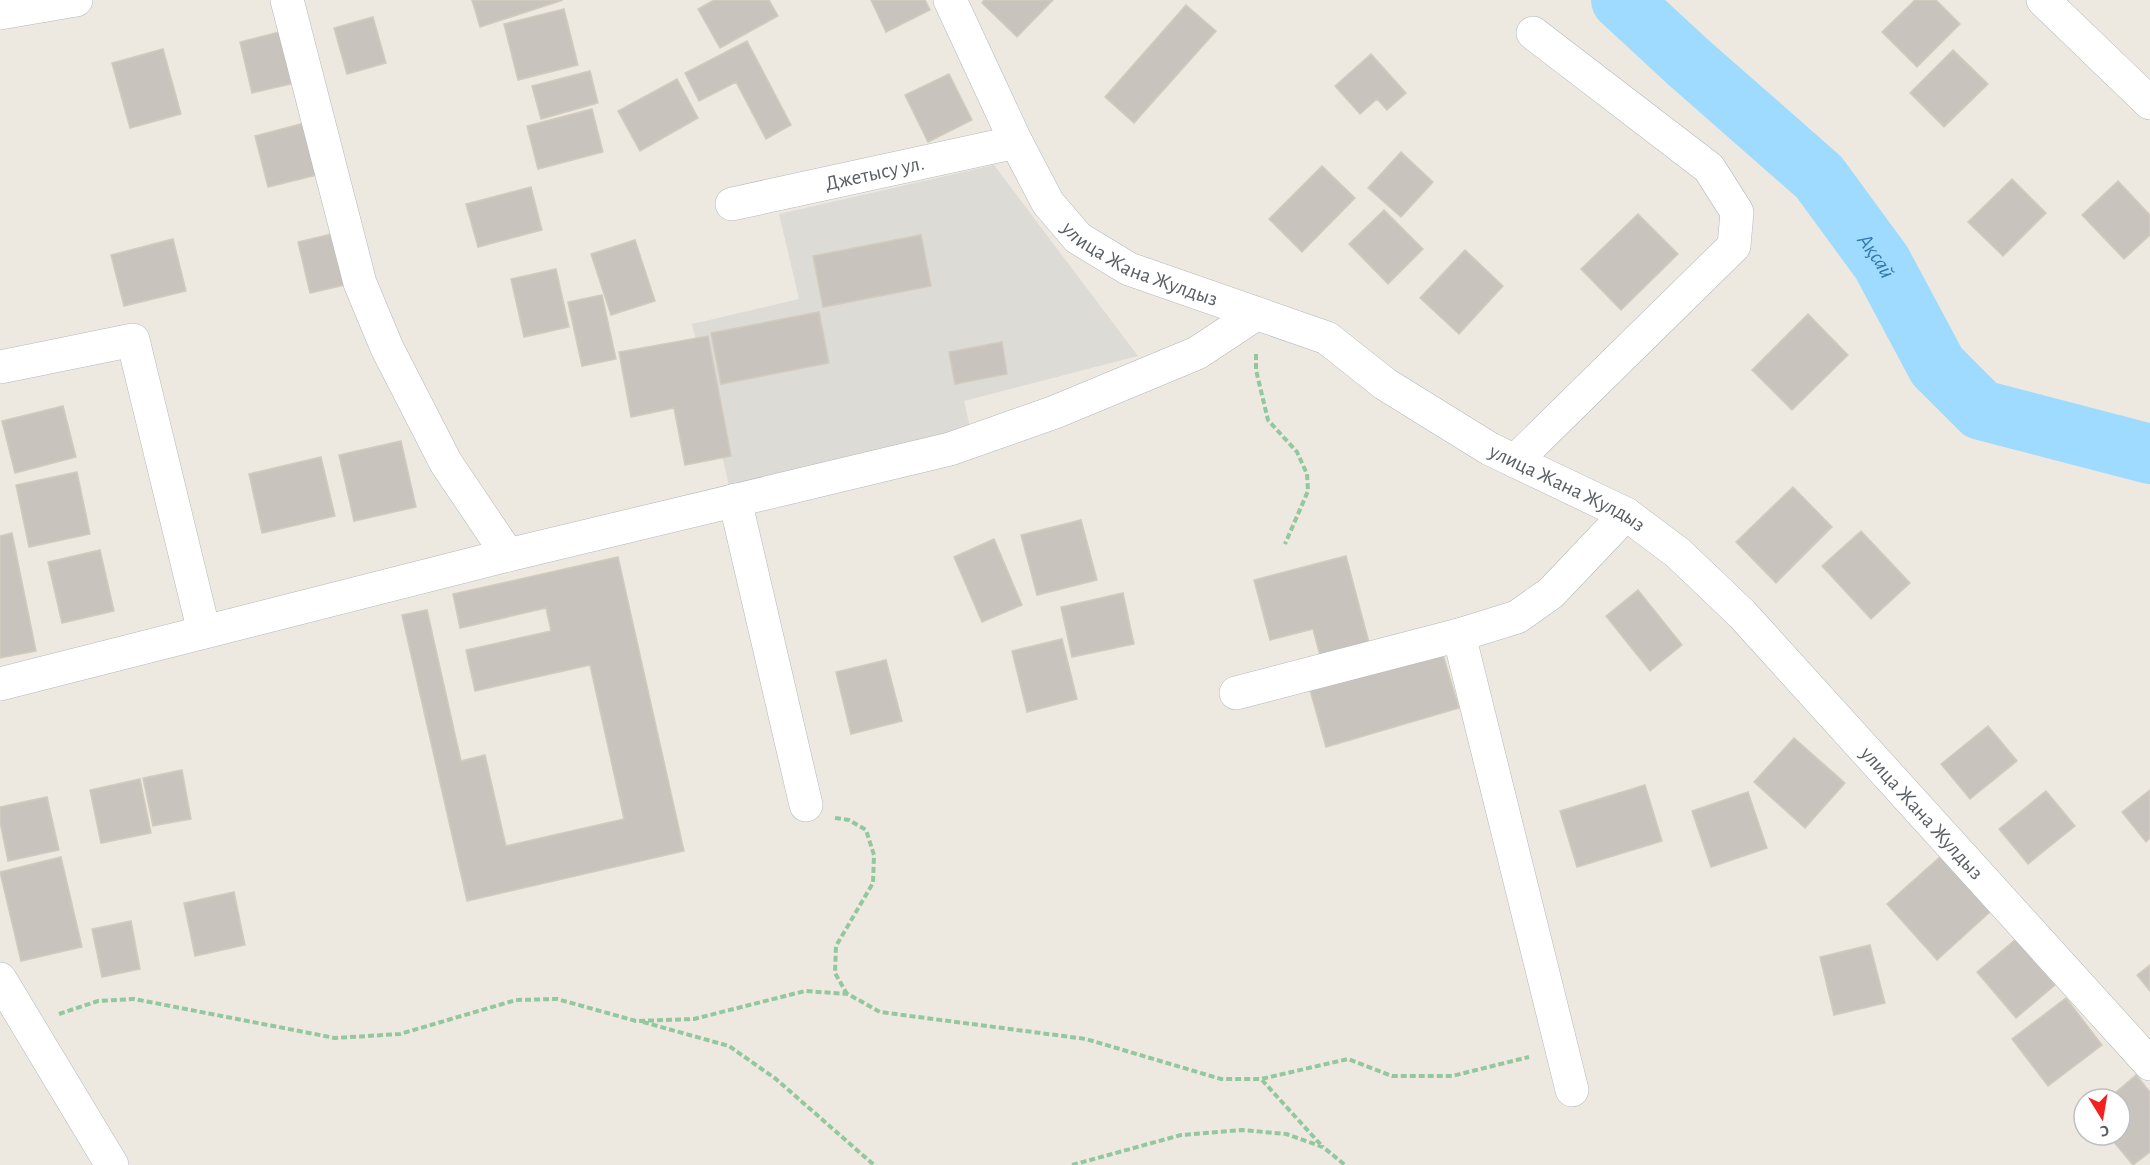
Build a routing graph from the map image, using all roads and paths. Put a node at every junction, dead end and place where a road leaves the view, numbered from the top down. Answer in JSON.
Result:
{"nodes":[{"id":1,"x":76,"y":0,"type":"edge"},
{"id":2,"x":287,"y":0,"type":"edge"},
{"id":3,"x":950,"y":0,"type":"edge"},
{"id":4,"x":2043,"y":0,"type":"edge"},
{"id":5,"x":0,"y":13,"type":"edge"},
{"id":6,"x":1533,"y":33,"type":"dead end"},
{"id":7,"x":2150,"y":103,"type":"edge"},
{"id":8,"x":1017,"y":142,"type":"junction"},
{"id":9,"x":732,"y":204,"type":"dead end"},
{"id":10,"x":1256,"y":314,"type":"junction"},
{"id":11,"x":0,"y":367,"type":"edge"},
{"id":12,"x":1515,"y":461,"type":"junction"},
{"id":13,"x":735,"y":501,"type":"junction"},
{"id":14,"x":1626,"y":514,"type":"junction"},
{"id":15,"x":1285,"y":544,"type":"dead end"},
{"id":16,"x":508,"y":555,"type":"junction"},
{"id":17,"x":204,"y":632,"type":"junction"},
{"id":18,"x":1459,"y":635,"type":"junction"},
{"id":19,"x":0,"y":684,"type":"edge"},
{"id":20,"x":1236,"y":693,"type":"dead end"},
{"id":21,"x":806,"y":805,"type":"joint"},
{"id":22,"x":0,"y":979,"type":"edge"},
{"id":23,"x":848,"y":994,"type":"junction"},
{"id":24,"x":636,"y":1021,"type":"junction"},
{"id":25,"x":28,"y":1025,"type":"junction"},
{"id":26,"x":1562,"y":1050,"type":"junction"},
{"id":27,"x":2150,"y":1064,"type":"edge"},
{"id":28,"x":1261,"y":1079,"type":"junction"},
{"id":29,"x":1572,"y":1090,"type":"dead end"},
{"id":30,"x":1323,"y":1147,"type":"junction"},
{"id":31,"x":112,"y":1165,"type":"edge"},
{"id":32,"x":874,"y":1165,"type":"edge"},
{"id":33,"x":1072,"y":1165,"type":"edge"},
{"id":34,"x":1345,"y":1165,"type":"edge"}],
"edges":[{"from":1,"to":5,"type":"street"},
{"from":2,"to":16,"type":"street"},
{"from":3,"to":8,"type":"street","name":"улица Жана Жулдыз"},
{"from":4,"to":7,"type":"street"},
{"from":6,"to":12,"type":"street"},
{"from":8,"to":9,"type":"street","name":"Джетысу ул."},
{"from":8,"to":10,"type":"street","name":"улица Жана Жулдыз"},
{"from":10,"to":12,"type":"street","name":"улица Жана Жулдыз"},
{"from":10,"to":13,"type":"street"},
{"from":10,"to":15,"type":"path"},
{"from":11,"to":17,"type":"street"},
{"from":12,"to":14,"type":"street","name":"улица Жана Жулдыз"},
{"from":13,"to":16,"type":"street"},
{"from":13,"to":21,"type":"street"},
{"from":14,"to":18,"type":"street"},
{"from":14,"to":27,"type":"street","name":"улица Жана Жулдыз"},
{"from":16,"to":17,"type":"street"},
{"from":17,"to":19,"type":"street"},
{"from":18,"to":20,"type":"street"},
{"from":18,"to":26,"type":"street"},
{"from":21,"to":23,"type":"path"},
{"from":22,"to":25,"type":"street"},
{"from":23,"to":24,"type":"path"},
{"from":23,"to":28,"type":"path"},
{"from":24,"to":25,"type":"path"},
{"from":24,"to":32,"type":"path"},
{"from":25,"to":31,"type":"street"},
{"from":26,"to":28,"type":"path"},
{"from":26,"to":29,"type":"street"},
{"from":28,"to":30,"type":"path"},
{"from":30,"to":33,"type":"path"},
{"from":30,"to":34,"type":"path"}]}
